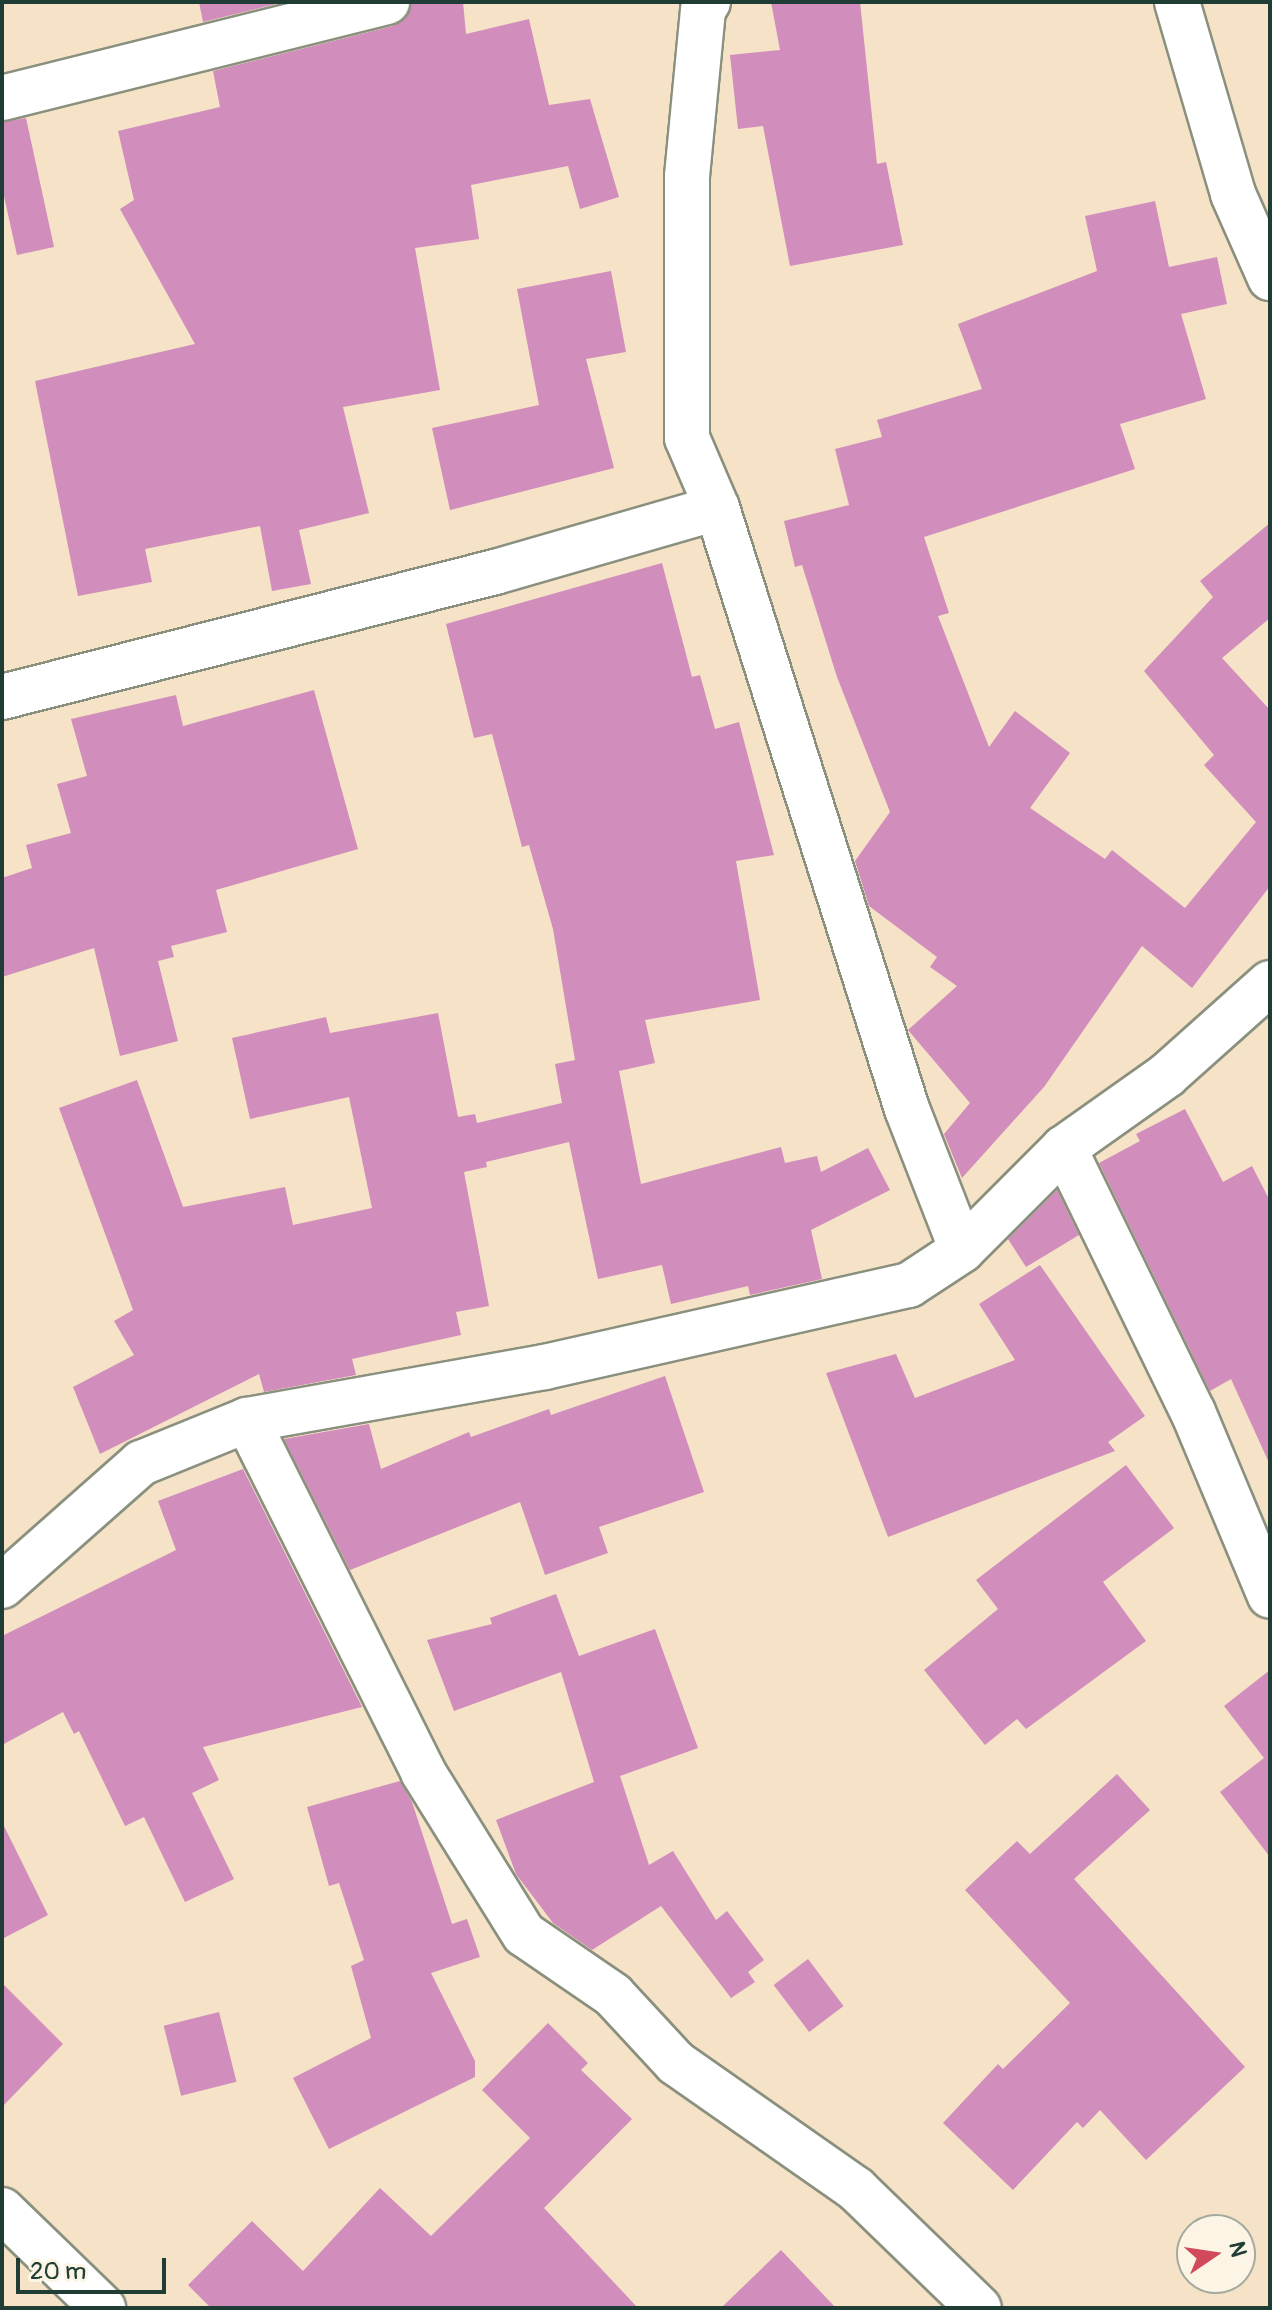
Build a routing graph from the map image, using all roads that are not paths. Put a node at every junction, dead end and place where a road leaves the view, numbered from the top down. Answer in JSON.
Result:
{"nodes":[{"id":1,"x":387,"y":2,"type":"edge"},
{"id":2,"x":1177,"y":2,"type":"edge"},
{"id":3,"x":699,"y":5,"type":"edge"},
{"id":4,"x":2,"y":98,"type":"edge"},
{"id":5,"x":1270,"y":278,"type":"edge"},
{"id":6,"x":717,"y":508,"type":"junction"},
{"id":7,"x":2,"y":697,"type":"edge"},
{"id":8,"x":1270,"y":983,"type":"edge"},
{"id":9,"x":1064,"y":1148,"type":"junction"},
{"id":10,"x":962,"y":1250,"type":"junction"},
{"id":11,"x":247,"y":1420,"type":"junction"},
{"id":12,"x":2,"y":1586,"type":"edge"},
{"id":13,"x":1270,"y":1596,"type":"edge"},
{"id":14,"x":2,"y":2210,"type":"edge"},
{"id":15,"x":103,"y":2308,"type":"edge"},
{"id":16,"x":979,"y":2308,"type":"edge"}],
"edges":[{"from":1,"to":4,"type":"street"},
{"from":2,"to":5,"type":"street"},
{"from":3,"to":6,"type":"street"},
{"from":6,"to":7,"type":"street"},
{"from":6,"to":10,"type":"street"},
{"from":8,"to":9,"type":"street"},
{"from":9,"to":10,"type":"street"},
{"from":9,"to":13,"type":"street"},
{"from":10,"to":11,"type":"street"},
{"from":11,"to":12,"type":"street"},
{"from":11,"to":16,"type":"street"},
{"from":14,"to":15,"type":"street"}]}
